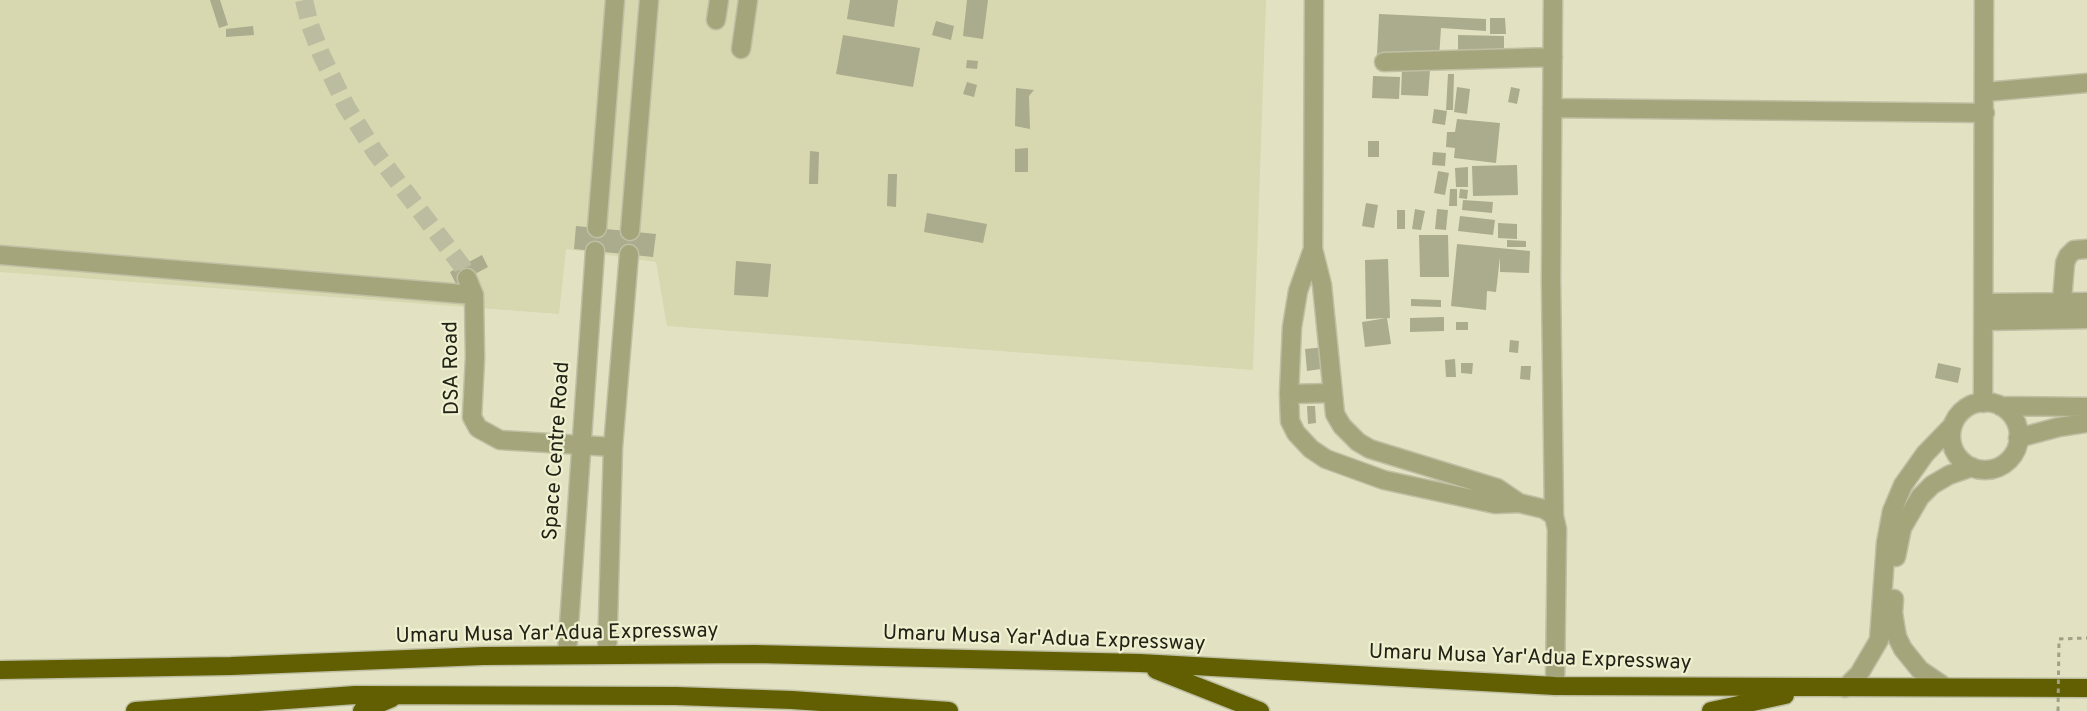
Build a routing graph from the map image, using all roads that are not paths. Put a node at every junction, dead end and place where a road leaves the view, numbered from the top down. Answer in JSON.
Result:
{"nodes":[{"id":1,"x":615,"y":0,"type":"edge"},
{"id":2,"x":649,"y":0,"type":"edge"},
{"id":3,"x":719,"y":0,"type":"edge"},
{"id":4,"x":748,"y":0,"type":"edge"},
{"id":5,"x":1314,"y":0,"type":"edge"},
{"id":6,"x":1553,"y":0,"type":"edge"},
{"id":7,"x":1984,"y":0,"type":"edge"},
{"id":8,"x":716,"y":20,"type":"dead end"},
{"id":9,"x":741,"y":49,"type":"dead end"},
{"id":10,"x":1552,"y":57,"type":"junction"},
{"id":11,"x":1384,"y":62,"type":"dead end"},
{"id":12,"x":2087,"y":82,"type":"edge"},
{"id":13,"x":1985,"y":92,"type":"junction"},
{"id":14,"x":1552,"y":108,"type":"junction"},
{"id":15,"x":1985,"y":113,"type":"junction"},
{"id":16,"x":597,"y":228,"type":"dead end"},
{"id":17,"x":630,"y":231,"type":"dead end"},
{"id":18,"x":1313,"y":249,"type":"junction"},
{"id":19,"x":2087,"y":249,"type":"edge"},
{"id":20,"x":595,"y":251,"type":"dead end"},
{"id":21,"x":629,"y":254,"type":"dead end"},
{"id":22,"x":0,"y":255,"type":"edge"},
{"id":23,"x":2087,"y":302,"type":"edge"},
{"id":24,"x":2061,"y":311,"type":"junction"},
{"id":25,"x":1985,"y":312,"type":"junction"},
{"id":26,"x":2087,"y":319,"type":"edge"},
{"id":27,"x":1325,"y":326,"type":"junction"},
{"id":28,"x":1292,"y":327,"type":"junction"},
{"id":29,"x":1332,"y":393,"type":"junction"},
{"id":30,"x":1289,"y":394,"type":"junction"},
{"id":31,"x":1991,"y":404,"type":"junction"},
{"id":32,"x":2087,"y":407,"type":"edge"},
{"id":33,"x":2087,"y":423,"type":"edge"},
{"id":34,"x":1953,"y":425,"type":"junction"},
{"id":35,"x":2018,"y":438,"type":"junction"},
{"id":36,"x":580,"y":445,"type":"junction"},
{"id":37,"x":613,"y":447,"type":"junction"},
{"id":38,"x":1972,"y":467,"type":"junction"},
{"id":39,"x":1520,"y":503,"type":"junction"},
{"id":40,"x":1554,"y":516,"type":"junction"},
{"id":41,"x":567,"y":654,"type":"junction"},
{"id":42,"x":607,"y":654,"type":"junction"},
{"id":43,"x":1140,"y":663,"type":"junction"},
{"id":44,"x":0,"y":670,"type":"edge"},
{"id":45,"x":28,"y":670,"type":"junction"},
{"id":46,"x":0,"y":677,"type":"edge"},
{"id":47,"x":2087,"y":678,"type":"edge"},
{"id":48,"x":1555,"y":686,"type":"junction"},
{"id":49,"x":1945,"y":687,"type":"junction"},
{"id":50,"x":1819,"y":688,"type":"junction"},
{"id":51,"x":1845,"y":688,"type":"junction"},
{"id":52,"x":2065,"y":688,"type":"junction"},
{"id":53,"x":2087,"y":688,"type":"edge"},
{"id":54,"x":399,"y":695,"type":"junction"},
{"id":55,"x":792,"y":700,"type":"junction"},
{"id":56,"x":135,"y":711,"type":"edge"},
{"id":57,"x":362,"y":711,"type":"edge"},
{"id":58,"x":810,"y":711,"type":"edge"},
{"id":59,"x":949,"y":711,"type":"edge"},
{"id":60,"x":1260,"y":711,"type":"edge"},
{"id":61,"x":1711,"y":711,"type":"edge"}],
"edges":[{"from":1,"to":16,"type":"street"},
{"from":2,"to":17,"type":"street"},
{"from":3,"to":8,"type":"street"},
{"from":4,"to":9,"type":"street"},
{"from":5,"to":18,"type":"street"},
{"from":6,"to":10,"type":"street"},
{"from":7,"to":13,"type":"street"},
{"from":10,"to":11,"type":"street"},
{"from":10,"to":14,"type":"street"},
{"from":12,"to":13,"type":"street"},
{"from":13,"to":15,"type":"street"},
{"from":14,"to":15,"type":"street"},
{"from":14,"to":40,"type":"street"},
{"from":15,"to":25,"type":"street"},
{"from":18,"to":27,"type":"street"},
{"from":18,"to":28,"type":"street"},
{"from":19,"to":24,"type":"street"},
{"from":20,"to":36,"type":"street","name":"Space Centre Road"},
{"from":21,"to":37,"type":"street"},
{"from":22,"to":36,"type":"street","name":"DSA Road"},
{"from":23,"to":24,"type":"street"},
{"from":24,"to":25,"type":"street"},
{"from":24,"to":26,"type":"street"},
{"from":25,"to":31,"type":"street"},
{"from":27,"to":28,"type":"street"},
{"from":27,"to":29,"type":"street"},
{"from":28,"to":30,"type":"street"},
{"from":29,"to":30,"type":"street"},
{"from":29,"to":39,"type":"street"},
{"from":30,"to":39,"type":"street"},
{"from":31,"to":32,"type":"street"},
{"from":31,"to":34,"type":"street"},
{"from":31,"to":35,"type":"street"},
{"from":33,"to":35,"type":"street"},
{"from":34,"to":38,"type":"street"},
{"from":34,"to":51,"type":"street"},
{"from":35,"to":38,"type":"street"},
{"from":36,"to":37,"type":"street","name":"DSA Road"},
{"from":36,"to":41,"type":"street","name":"Space Centre Road"},
{"from":37,"to":42,"type":"street"},
{"from":38,"to":49,"type":"street"},
{"from":39,"to":40,"type":"street"},
{"from":40,"to":48,"type":"street"},
{"from":41,"to":42,"type":"highway","name":"Umaru Musa Yar'Adua Expressway"},
{"from":41,"to":45,"type":"highway","name":"Umaru Musa Yar'Adua Expressway"},
{"from":42,"to":43,"type":"highway","name":"Umaru Musa Yar'Adua Expressway"},
{"from":43,"to":48,"type":"highway","name":"Umaru Musa Yar'Adua Expressway"},
{"from":43,"to":60,"type":"highway"},
{"from":44,"to":45,"type":"highway","name":"Umaru Musa Yar'Adua Expressway"},
{"from":45,"to":46,"type":"highway"},
{"from":47,"to":52,"type":"highway"},
{"from":48,"to":50,"type":"highway","name":"Umaru Musa Yar'Adua Expressway"},
{"from":49,"to":51,"type":"highway","name":"Umaru Musa Yar'Adua Expressway"},
{"from":49,"to":52,"type":"highway","name":"Umaru Musa Yar'Adua Expressway"},
{"from":50,"to":51,"type":"highway","name":"Umaru Musa Yar'Adua Expressway"},
{"from":50,"to":61,"type":"highway"},
{"from":52,"to":53,"type":"highway","name":"Umaru Musa Yar'Adua Expressway"},
{"from":54,"to":55,"type":"highway"},
{"from":54,"to":56,"type":"highway"},
{"from":54,"to":57,"type":"highway"},
{"from":55,"to":58,"type":"highway"},
{"from":55,"to":59,"type":"highway"}]}
